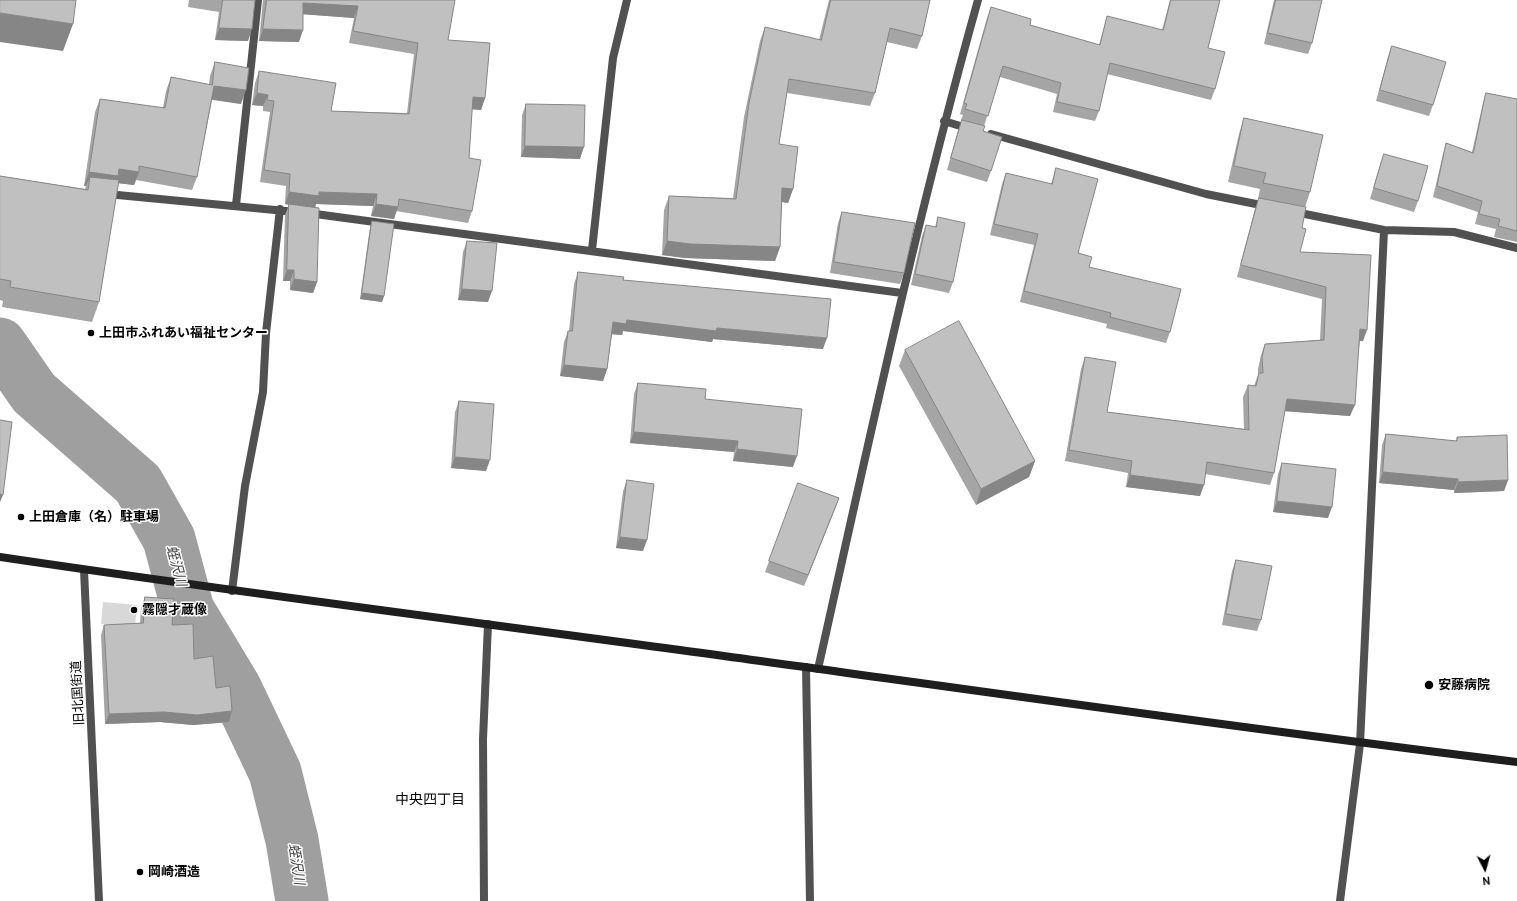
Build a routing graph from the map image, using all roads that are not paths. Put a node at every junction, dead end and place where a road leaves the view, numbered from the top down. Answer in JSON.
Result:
{"nodes":[{"id":1,"x":258,"y":0,"type":"edge"},
{"id":2,"x":627,"y":0,"type":"edge"},
{"id":3,"x":978,"y":0,"type":"edge"},
{"id":4,"x":944,"y":121,"type":"junction"},
{"id":5,"x":98,"y":193,"type":"edge"},
{"id":6,"x":236,"y":205,"type":"junction"},
{"id":7,"x":280,"y":209,"type":"junction"},
{"id":8,"x":1384,"y":230,"type":"junction"},
{"id":9,"x":1517,"y":248,"type":"edge"},
{"id":10,"x":592,"y":250,"type":"junction"},
{"id":11,"x":902,"y":293,"type":"junction"},
{"id":12,"x":0,"y":557,"type":"edge"},
{"id":13,"x":84,"y":570,"type":"junction"},
{"id":14,"x":232,"y":591,"type":"junction"},
{"id":15,"x":488,"y":624,"type":"junction"},
{"id":16,"x":806,"y":667,"type":"junction"},
{"id":17,"x":818,"y":669,"type":"junction"},
{"id":18,"x":1360,"y":744,"type":"junction"},
{"id":19,"x":1517,"y":762,"type":"edge"},
{"id":20,"x":99,"y":901,"type":"edge"},
{"id":21,"x":484,"y":901,"type":"edge"},
{"id":22,"x":810,"y":901,"type":"edge"},
{"id":23,"x":1340,"y":901,"type":"edge"}],
"edges":[{"from":1,"to":6,"type":"street"},
{"from":2,"to":10,"type":"street"},
{"from":3,"to":4,"type":"street"},
{"from":4,"to":8,"type":"street"},
{"from":4,"to":11,"type":"street"},
{"from":5,"to":6,"type":"street"},
{"from":6,"to":7,"type":"street"},
{"from":7,"to":10,"type":"street"},
{"from":7,"to":14,"type":"street"},
{"from":8,"to":9,"type":"street"},
{"from":8,"to":18,"type":"street"},
{"from":10,"to":11,"type":"street"},
{"from":11,"to":17,"type":"street"},
{"from":12,"to":13,"type":"street"},
{"from":13,"to":14,"type":"street"},
{"from":13,"to":20,"type":"street","name":"旧北国街道"},
{"from":14,"to":15,"type":"street"},
{"from":15,"to":16,"type":"street"},
{"from":15,"to":21,"type":"street"},
{"from":16,"to":17,"type":"street"},
{"from":16,"to":22,"type":"street"},
{"from":17,"to":18,"type":"street"},
{"from":18,"to":19,"type":"street"},
{"from":18,"to":23,"type":"street"}]}
